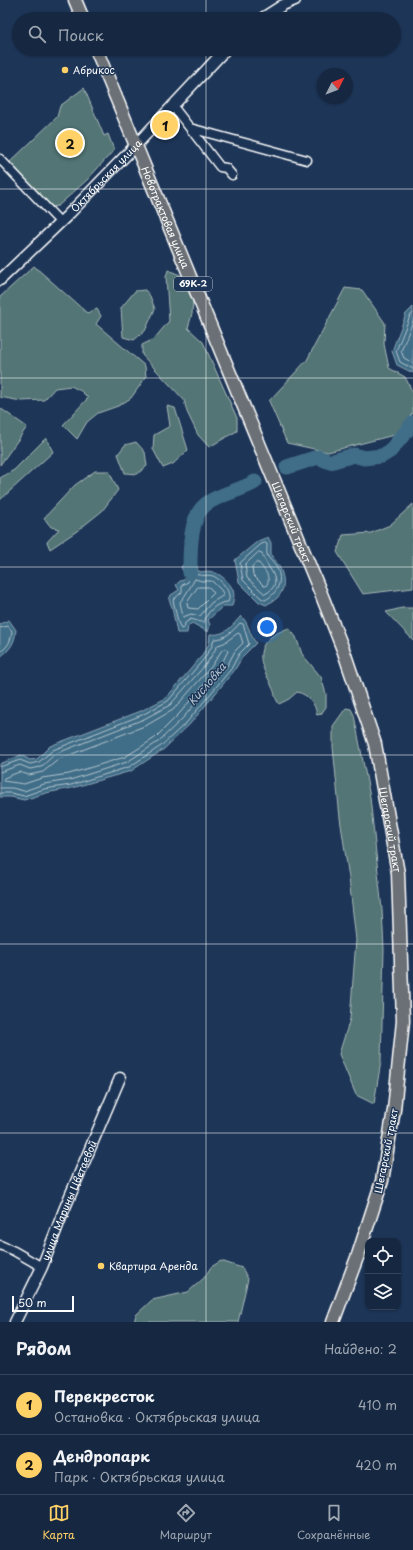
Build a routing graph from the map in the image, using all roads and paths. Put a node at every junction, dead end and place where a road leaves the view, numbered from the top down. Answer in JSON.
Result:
{"nodes":[{"id":1,"x":75,"y":0,"type":"edge"},
{"id":2,"x":295,"y":0,"type":"edge"},
{"id":3,"x":80,"y":12,"type":"edge"},
{"id":4,"x":272,"y":12,"type":"edge"},
{"id":5,"x":99,"y":56,"type":"edge"},
{"id":6,"x":219,"y":56,"type":"edge"},
{"id":7,"x":172,"y":105,"type":"junction"},
{"id":8,"x":190,"y":128,"type":"junction"},
{"id":9,"x":136,"y":145,"type":"junction"},
{"id":10,"x":0,"y":159,"type":"edge"},
{"id":11,"x":307,"y":160,"type":"dead end"},
{"id":12,"x":232,"y":175,"type":"dead end"},
{"id":13,"x":60,"y":222,"type":"junction"},
{"id":14,"x":0,"y":280,"type":"edge"},
{"id":15,"x":250,"y":423,"type":"joint"},
{"id":16,"x":120,"y":1078,"type":"dead end"},
{"id":17,"x":0,"y":1245,"type":"edge"},
{"id":18,"x":42,"y":1267,"type":"junction"},
{"id":19,"x":15,"y":1322,"type":"edge"},
{"id":20,"x":333,"y":1322,"type":"edge"}],
"edges":[{"from":1,"to":3,"type":"main road"},
{"from":2,"to":4,"type":"street"},
{"from":5,"to":9,"type":"main road","number":"69К-2"},
{"from":6,"to":7,"type":"street","name":"Октябрьская улица"},
{"from":7,"to":8,"type":"street"},
{"from":7,"to":9,"type":"street","name":"Октябрьская улица"},
{"from":8,"to":11,"type":"street"},
{"from":8,"to":12,"type":"street"},
{"from":9,"to":13,"type":"street","name":"Октябрьская улица"},
{"from":9,"to":15,"type":"main road","name":"Новотрактовая улица","number":"69К-2"},
{"from":10,"to":13,"type":"street"},
{"from":13,"to":14,"type":"street","name":"Октябрьская улица"},
{"from":15,"to":20,"type":"main road","name":"Шегарский тракт","number":"69К-2"},
{"from":16,"to":18,"type":"street","name":"улица Марины Цветаевой"},
{"from":17,"to":18,"type":"street"},
{"from":18,"to":19,"type":"street","name":"улица Марины Цветаевой"}]}
